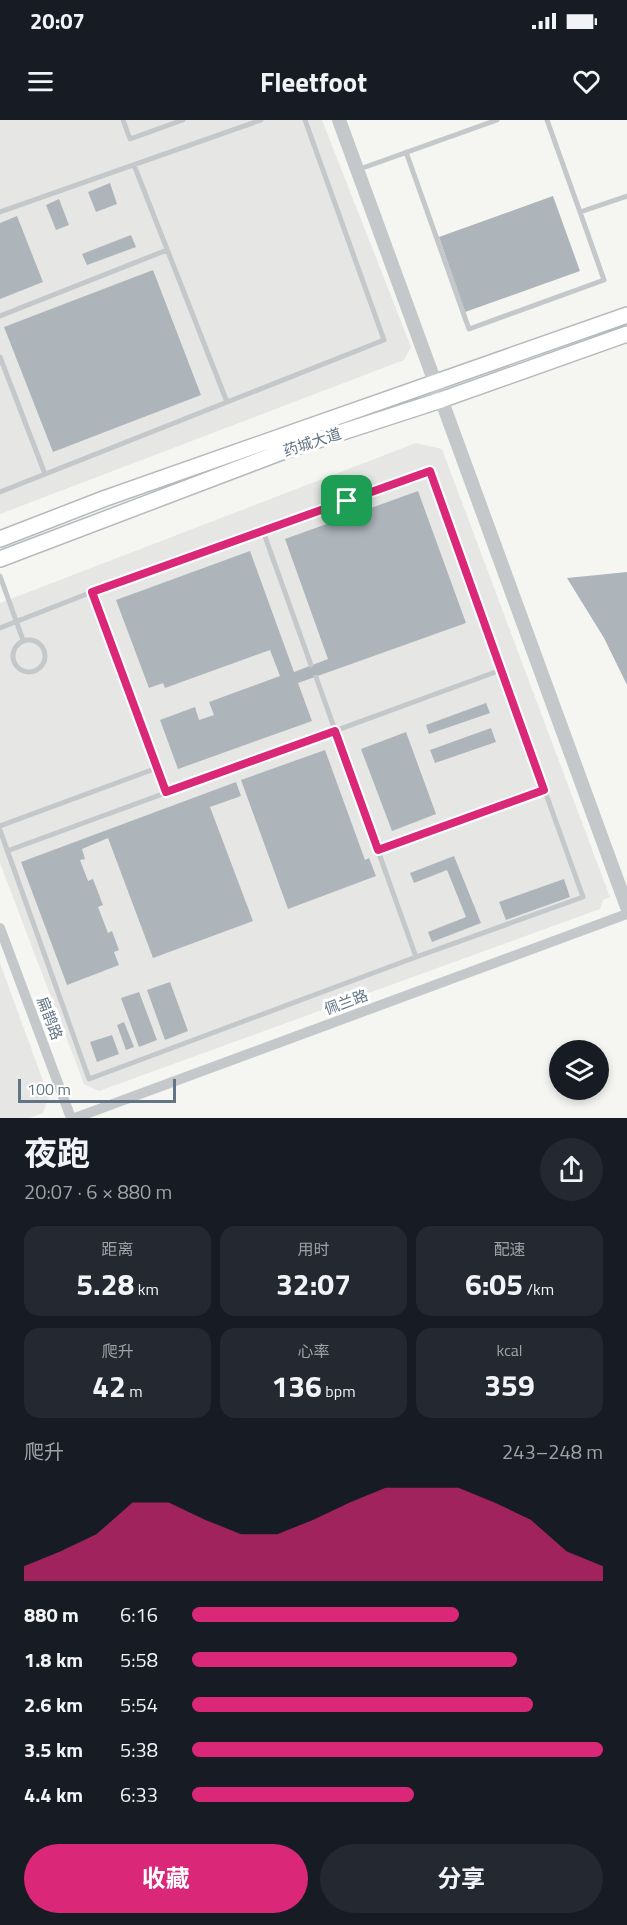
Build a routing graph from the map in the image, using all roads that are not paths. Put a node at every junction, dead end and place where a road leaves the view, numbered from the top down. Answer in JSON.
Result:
{"nodes":[{"id":1,"x":123,"y":120,"type":"edge"},
{"id":2,"x":183,"y":120,"type":"edge"},
{"id":3,"x":261,"y":120,"type":"edge"},
{"id":4,"x":304,"y":120,"type":"edge"},
{"id":5,"x":339,"y":120,"type":"edge"},
{"id":6,"x":497,"y":120,"type":"edge"},
{"id":7,"x":547,"y":120,"type":"edge"},
{"id":8,"x":406,"y":152,"type":"junction"},
{"id":9,"x":134,"y":165,"type":"junction"},
{"id":10,"x":357,"y":170,"type":"junction"},
{"id":11,"x":627,"y":196,"type":"edge"},
{"id":12,"x":0,"y":212,"type":"edge"},
{"id":13,"x":580,"y":212,"type":"junction"},
{"id":14,"x":167,"y":250,"type":"junction"},
{"id":15,"x":0,"y":315,"type":"edge"},
{"id":16,"x":627,"y":315,"type":"edge"},
{"id":17,"x":627,"y":334,"type":"edge"},
{"id":18,"x":0,"y":357,"type":"edge"},
{"id":19,"x":435,"y":383,"type":"junction"},
{"id":20,"x":441,"y":400,"type":"junction"},
{"id":21,"x":227,"y":402,"type":"junction"},
{"id":22,"x":45,"y":474,"type":"junction"},
{"id":23,"x":0,"y":492,"type":"edge"},
{"id":24,"x":263,"y":531,"type":"junction"},
{"id":25,"x":0,"y":539,"type":"edge"},
{"id":26,"x":0,"y":559,"type":"edge"},
{"id":27,"x":0,"y":576,"type":"edge"},
{"id":28,"x":92,"y":592,"type":"junction"},
{"id":29,"x":17,"y":622,"type":"junction"},
{"id":30,"x":0,"y":628,"type":"edge"},
{"id":31,"x":23,"y":640,"type":"junction"},
{"id":32,"x":311,"y":665,"type":"dead end"},
{"id":33,"x":501,"y":670,"type":"junction"},
{"id":34,"x":316,"y":677,"type":"dead end"},
{"id":35,"x":335,"y":731,"type":"junction"},
{"id":36,"x":157,"y":768,"type":"junction"},
{"id":37,"x":544,"y":790,"type":"junction"},
{"id":38,"x":166,"y":792,"type":"junction"},
{"id":39,"x":0,"y":828,"type":"edge"},
{"id":40,"x":7,"y":850,"type":"junction"},
{"id":41,"x":378,"y":850,"type":"junction"},
{"id":42,"x":627,"y":907,"type":"edge"},
{"id":43,"x":627,"y":914,"type":"edge"},
{"id":44,"x":0,"y":928,"type":"edge"},
{"id":45,"x":416,"y":957,"type":"junction"},
{"id":46,"x":73,"y":1118,"type":"edge"}],
"edges":[{"from":1,"to":2,"type":"lane"},
{"from":3,"to":9,"type":"lane"},
{"from":4,"to":21,"type":"lane"},
{"from":5,"to":10,"type":"street"},
{"from":6,"to":8,"type":"lane"},
{"from":7,"to":13,"type":"lane"},
{"from":8,"to":10,"type":"lane"},
{"from":8,"to":13,"type":"lane"},
{"from":9,"to":12,"type":"lane"},
{"from":9,"to":14,"type":"lane"},
{"from":10,"to":19,"type":"street"},
{"from":11,"to":13,"type":"lane"},
{"from":14,"to":15,"type":"lane"},
{"from":14,"to":21,"type":"lane"},
{"from":16,"to":19,"type":"main road","name":"药城大道"},
{"from":17,"to":20,"type":"main road","name":"药城大道"},
{"from":18,"to":22,"type":"lane"},
{"from":19,"to":20,"type":"street"},
{"from":19,"to":25,"type":"main road","name":"药城大道"},
{"from":20,"to":26,"type":"main road","name":"药城大道"},
{"from":20,"to":42,"type":"street"},
{"from":21,"to":22,"type":"lane"},
{"from":22,"to":23,"type":"lane"},
{"from":24,"to":28,"type":"lane"},
{"from":24,"to":32,"type":"lane"},
{"from":24,"to":33,"type":"lane"},
{"from":27,"to":29,"type":"lane"},
{"from":28,"to":29,"type":"lane"},
{"from":28,"to":36,"type":"lane"},
{"from":29,"to":30,"type":"lane"},
{"from":29,"to":31,"type":"lane"},
{"from":31,"to":31,"type":"lane"},
{"from":33,"to":35,"type":"lane"},
{"from":33,"to":37,"type":"lane"},
{"from":34,"to":35,"type":"lane"},
{"from":35,"to":38,"type":"lane"},
{"from":35,"to":41,"type":"lane"},
{"from":36,"to":38,"type":"lane"},
{"from":36,"to":39,"type":"lane"},
{"from":37,"to":41,"type":"lane"},
{"from":37,"to":45,"type":"lane"},
{"from":38,"to":40,"type":"lane"},
{"from":39,"to":40,"type":"lane"},
{"from":40,"to":45,"type":"lane"},
{"from":41,"to":45,"type":"lane"},
{"from":43,"to":46,"type":"street","name":"佩兰路"},
{"from":44,"to":46,"type":"street","name":"扁鹊路"}]}
